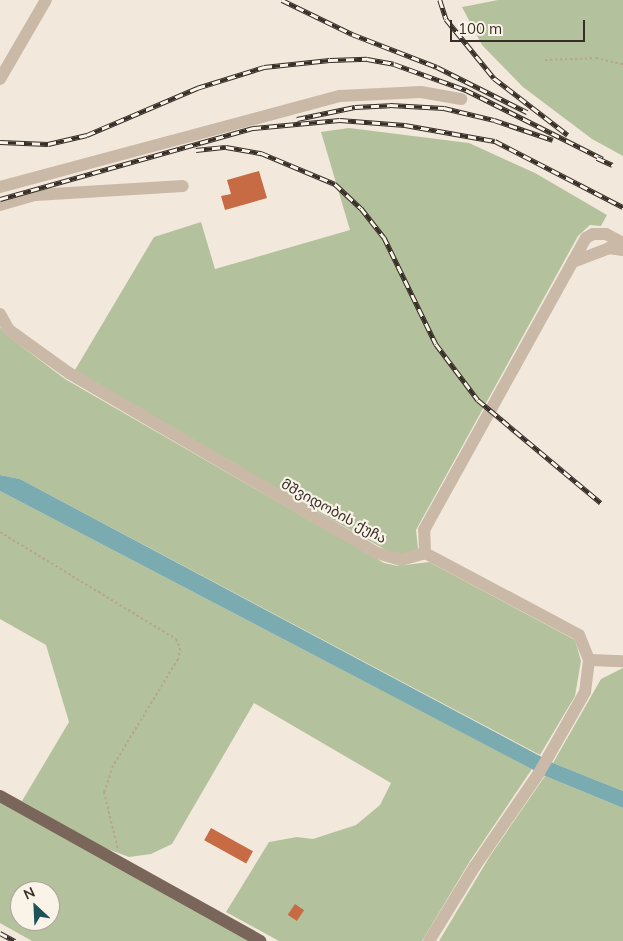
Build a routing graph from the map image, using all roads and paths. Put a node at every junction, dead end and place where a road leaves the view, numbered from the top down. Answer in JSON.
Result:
{"nodes":[{"id":1,"x":46,"y":0,"type":"edge"},
{"id":2,"x":5,"y":57,"type":"edge"},
{"id":3,"x":545,"y":60,"type":"dead end"},
{"id":4,"x":623,"y":64,"type":"edge"},
{"id":5,"x":0,"y":79,"type":"edge"},
{"id":6,"x":461,"y":99,"type":"dead end"},
{"id":7,"x":183,"y":186,"type":"dead end"},
{"id":8,"x":0,"y":187,"type":"edge"},
{"id":9,"x":0,"y":205,"type":"edge"},
{"id":10,"x":623,"y":243,"type":"edge"},
{"id":11,"x":623,"y":250,"type":"edge"},
{"id":12,"x":573,"y":262,"type":"junction"},
{"id":13,"x":0,"y":314,"type":"edge"},
{"id":14,"x":0,"y":532,"type":"edge"},
{"id":15,"x":425,"y":553,"type":"junction"},
{"id":16,"x":589,"y":660,"type":"junction"},
{"id":17,"x":623,"y":661,"type":"edge"},
{"id":18,"x":0,"y":796,"type":"edge"},
{"id":19,"x":123,"y":865,"type":"junction"},
{"id":20,"x":260,"y":941,"type":"edge"},
{"id":21,"x":429,"y":941,"type":"edge"}],
"edges":[{"from":1,"to":2,"type":"street"},
{"from":2,"to":5,"type":"street"},
{"from":3,"to":4,"type":"path"},
{"from":6,"to":8,"type":"street"},
{"from":7,"to":9,"type":"street"},
{"from":10,"to":12,"type":"street"},
{"from":11,"to":12,"type":"street"},
{"from":12,"to":15,"type":"street"},
{"from":13,"to":15,"type":"street","name":"მშვიდობის ქუჩა"},
{"from":14,"to":19,"type":"path"},
{"from":15,"to":16,"type":"street"},
{"from":16,"to":17,"type":"street"},
{"from":16,"to":21,"type":"street"},
{"from":18,"to":19,"type":"main road"},
{"from":19,"to":20,"type":"main road"}]}
